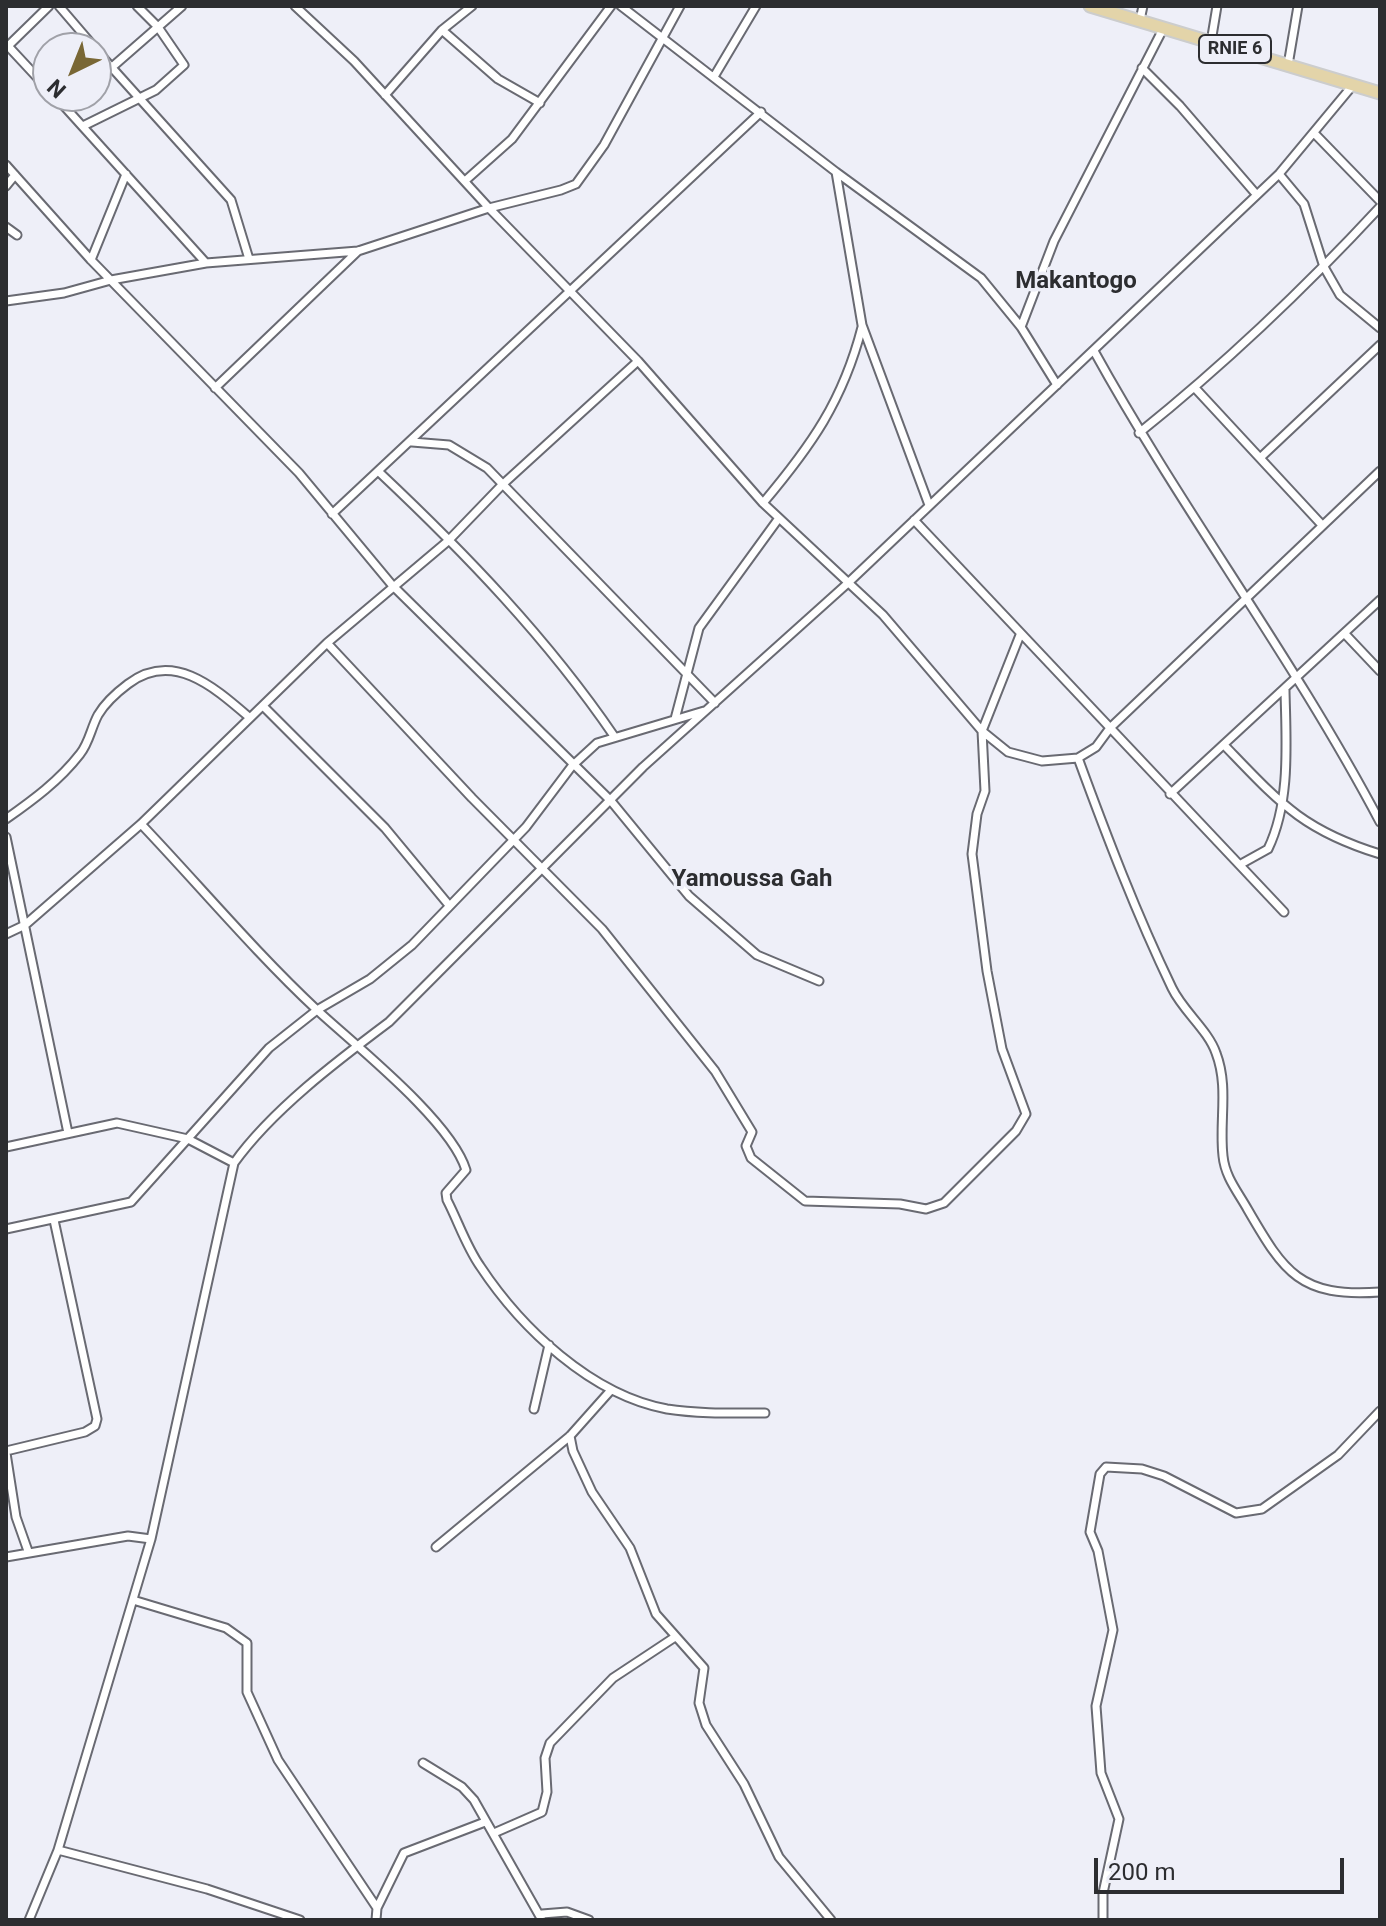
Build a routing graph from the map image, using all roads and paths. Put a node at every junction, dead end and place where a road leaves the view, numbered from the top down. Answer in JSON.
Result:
{"nodes":[{"id":1,"x":49,"y":6,"type":"edge"},
{"id":2,"x":59,"y":6,"type":"edge"},
{"id":3,"x":137,"y":6,"type":"edge"},
{"id":4,"x":182,"y":6,"type":"edge"},
{"id":5,"x":295,"y":6,"type":"edge"},
{"id":6,"x":472,"y":6,"type":"edge"},
{"id":7,"x":611,"y":6,"type":"edge"},
{"id":8,"x":621,"y":6,"type":"edge"},
{"id":9,"x":680,"y":6,"type":"edge"},
{"id":10,"x":756,"y":6,"type":"edge"},
{"id":11,"x":1090,"y":6,"type":"edge"},
{"id":12,"x":1143,"y":6,"type":"edge"},
{"id":13,"x":1217,"y":6,"type":"edge"},
{"id":14,"x":1298,"y":6,"type":"edge"},
{"id":15,"x":1140,"y":20,"type":"junction"},
{"id":16,"x":158,"y":27,"type":"junction"},
{"id":17,"x":1164,"y":27,"type":"junction"},
{"id":18,"x":442,"y":30,"type":"junction"},
{"id":19,"x":81,"y":32,"type":"edge"},
{"id":20,"x":663,"y":36,"type":"junction"},
{"id":21,"x":1211,"y":42,"type":"junction"},
{"id":22,"x":7,"y":47,"type":"edge"},
{"id":23,"x":1288,"y":65,"type":"junction"},
{"id":24,"x":112,"y":67,"type":"edge"},
{"id":25,"x":1142,"y":68,"type":"junction"},
{"id":26,"x":112,"y":69,"type":"edge"},
{"id":27,"x":32,"y":73,"type":"edge"},
{"id":28,"x":715,"y":75,"type":"junction"},
{"id":29,"x":1353,"y":85,"type":"junction"},
{"id":30,"x":1378,"y":90,"type":"edge"},
{"id":31,"x":385,"y":95,"type":"junction"},
{"id":32,"x":139,"y":99,"type":"junction"},
{"id":33,"x":540,"y":103,"type":"junction"},
{"id":34,"x":70,"y":112,"type":"edge"},
{"id":35,"x":761,"y":112,"type":"junction"},
{"id":36,"x":83,"y":126,"type":"junction"},
{"id":37,"x":1314,"y":133,"type":"junction"},
{"id":38,"x":6,"y":165,"type":"edge"},
{"id":39,"x":836,"y":172,"type":"junction"},
{"id":40,"x":126,"y":174,"type":"junction"},
{"id":41,"x":1279,"y":174,"type":"junction"},
{"id":42,"x":15,"y":175,"type":"junction"},
{"id":43,"x":466,"y":180,"type":"junction"},
{"id":44,"x":6,"y":186,"type":"edge"},
{"id":45,"x":1256,"y":194,"type":"junction"},
{"id":46,"x":1380,"y":204,"type":"edge"},
{"id":47,"x":489,"y":208,"type":"junction"},
{"id":48,"x":6,"y":227,"type":"edge"},
{"id":49,"x":17,"y":235,"type":"dead end"},
{"id":50,"x":358,"y":251,"type":"junction"},
{"id":51,"x":249,"y":259,"type":"junction"},
{"id":52,"x":91,"y":260,"type":"junction"},
{"id":53,"x":206,"y":263,"type":"junction"},
{"id":54,"x":1324,"y":267,"type":"junction"},
{"id":55,"x":111,"y":280,"type":"junction"},
{"id":56,"x":570,"y":290,"type":"junction"},
{"id":57,"x":6,"y":301,"type":"edge"},
{"id":58,"x":862,"y":325,"type":"junction"},
{"id":59,"x":1021,"y":327,"type":"junction"},
{"id":60,"x":1380,"y":328,"type":"edge"},
{"id":61,"x":1380,"y":345,"type":"edge"},
{"id":62,"x":1094,"y":351,"type":"junction"},
{"id":63,"x":638,"y":361,"type":"junction"},
{"id":64,"x":1057,"y":385,"type":"junction"},
{"id":65,"x":215,"y":388,"type":"junction"},
{"id":66,"x":1195,"y":388,"type":"junction"},
{"id":67,"x":1139,"y":433,"type":"junction"},
{"id":68,"x":412,"y":442,"type":"junction"},
{"id":69,"x":1260,"y":458,"type":"junction"},
{"id":70,"x":1380,"y":471,"type":"edge"},
{"id":71,"x":379,"y":472,"type":"junction"},
{"id":72,"x":502,"y":485,"type":"junction"},
{"id":73,"x":763,"y":503,"type":"junction"},
{"id":74,"x":929,"y":505,"type":"junction"},
{"id":75,"x":332,"y":514,"type":"junction"},
{"id":76,"x":779,"y":518,"type":"junction"},
{"id":77,"x":914,"y":520,"type":"junction"},
{"id":78,"x":1322,"y":525,"type":"junction"},
{"id":79,"x":448,"y":541,"type":"junction"},
{"id":80,"x":848,"y":583,"type":"junction"},
{"id":81,"x":392,"y":585,"type":"junction"},
{"id":82,"x":1244,"y":598,"type":"junction"},
{"id":83,"x":1380,"y":600,"type":"edge"},
{"id":84,"x":1345,"y":634,"type":"junction"},
{"id":85,"x":1020,"y":635,"type":"junction"},
{"id":86,"x":327,"y":643,"type":"junction"},
{"id":87,"x":1380,"y":671,"type":"edge"},
{"id":88,"x":686,"y":676,"type":"junction"},
{"id":89,"x":1298,"y":679,"type":"junction"},
{"id":90,"x":1285,"y":690,"type":"junction"},
{"id":91,"x":715,"y":703,"type":"junction"},
{"id":92,"x":263,"y":706,"type":"junction"},
{"id":93,"x":706,"y":710,"type":"junction"},
{"id":94,"x":250,"y":718,"type":"junction"},
{"id":95,"x":675,"y":719,"type":"junction"},
{"id":96,"x":1110,"y":728,"type":"junction"},
{"id":97,"x":982,"y":731,"type":"junction"},
{"id":98,"x":614,"y":736,"type":"junction"},
{"id":99,"x":1224,"y":745,"type":"junction"},
{"id":100,"x":1078,"y":758,"type":"junction"},
{"id":101,"x":572,"y":766,"type":"junction"},
{"id":102,"x":1170,"y":794,"type":"junction"},
{"id":103,"x":611,"y":801,"type":"junction"},
{"id":104,"x":1281,"y":804,"type":"junction"},
{"id":105,"x":6,"y":819,"type":"edge"},
{"id":106,"x":1380,"y":822,"type":"edge"},
{"id":107,"x":141,"y":824,"type":"junction"},
{"id":108,"x":6,"y":837,"type":"edge"},
{"id":109,"x":513,"y":839,"type":"junction"},
{"id":110,"x":7,"y":853,"type":"edge"},
{"id":111,"x":1380,"y":854,"type":"edge"},
{"id":112,"x":1241,"y":864,"type":"junction"},
{"id":113,"x":542,"y":870,"type":"junction"},
{"id":114,"x":448,"y":904,"type":"junction"},
{"id":115,"x":1284,"y":912,"type":"dead end"},
{"id":116,"x":25,"y":925,"type":"junction"},
{"id":117,"x":6,"y":934,"type":"edge"},
{"id":118,"x":819,"y":981,"type":"dead end"},
{"id":119,"x":317,"y":1010,"type":"junction"},
{"id":120,"x":358,"y":1044,"type":"junction"},
{"id":121,"x":68,"y":1133,"type":"junction"},
{"id":122,"x":188,"y":1139,"type":"junction"},
{"id":123,"x":6,"y":1147,"type":"edge"},
{"id":124,"x":234,"y":1163,"type":"junction"},
{"id":125,"x":54,"y":1220,"type":"junction"},
{"id":126,"x":6,"y":1229,"type":"edge"},
{"id":127,"x":1380,"y":1292,"type":"edge"},
{"id":128,"x":549,"y":1345,"type":"junction"},
{"id":129,"x":611,"y":1390,"type":"junction"},
{"id":130,"x":534,"y":1409,"type":"dead end"},
{"id":131,"x":1380,"y":1411,"type":"edge"},
{"id":132,"x":765,"y":1413,"type":"dead end"},
{"id":133,"x":570,"y":1436,"type":"junction"},
{"id":134,"x":6,"y":1452,"type":"edge"},
{"id":135,"x":151,"y":1539,"type":"junction"},
{"id":136,"x":436,"y":1547,"type":"dead end"},
{"id":137,"x":28,"y":1551,"type":"junction"},
{"id":138,"x":6,"y":1557,"type":"edge"},
{"id":139,"x":133,"y":1600,"type":"junction"},
{"id":140,"x":675,"y":1637,"type":"junction"},
{"id":141,"x":423,"y":1763,"type":"dead end"},
{"id":142,"x":485,"y":1822,"type":"junction"},
{"id":143,"x":494,"y":1833,"type":"junction"},
{"id":144,"x":58,"y":1850,"type":"junction"},
{"id":145,"x":377,"y":1908,"type":"junction"},
{"id":146,"x":542,"y":1917,"type":"edge"},
{"id":147,"x":29,"y":1920,"type":"edge"},
{"id":148,"x":300,"y":1920,"type":"edge"},
{"id":149,"x":376,"y":1920,"type":"edge"},
{"id":150,"x":589,"y":1920,"type":"edge"},
{"id":151,"x":831,"y":1920,"type":"edge"},
{"id":152,"x":1103,"y":1920,"type":"edge"}],
"edges":[{"from":1,"to":22,"type":"street"},
{"from":2,"to":19,"type":"street"},
{"from":3,"to":16,"type":"street"},
{"from":4,"to":16,"type":"street"},
{"from":5,"to":31,"type":"street"},
{"from":6,"to":18,"type":"street"},
{"from":7,"to":33,"type":"street"},
{"from":8,"to":20,"type":"street"},
{"from":9,"to":20,"type":"street"},
{"from":10,"to":28,"type":"street"},
{"from":11,"to":15,"type":"main road","number":"RNIE 6"},
{"from":12,"to":15,"type":"street"},
{"from":13,"to":21,"type":"street"},
{"from":14,"to":23,"type":"street"},
{"from":15,"to":17,"type":"main road","number":"RNIE 6"},
{"from":16,"to":24,"type":"street"},
{"from":16,"to":32,"type":"street"},
{"from":17,"to":21,"type":"main road","number":"RNIE 6"},
{"from":17,"to":25,"type":"street"},
{"from":18,"to":31,"type":"street"},
{"from":18,"to":33,"type":"street"},
{"from":20,"to":28,"type":"street"},
{"from":20,"to":47,"type":"street"},
{"from":21,"to":23,"type":"main road","number":"RNIE 6"},
{"from":22,"to":27,"type":"street"},
{"from":23,"to":29,"type":"main road","number":"RNIE 6"},
{"from":25,"to":45,"type":"street"},
{"from":25,"to":59,"type":"street"},
{"from":26,"to":32,"type":"street"},
{"from":28,"to":35,"type":"street"},
{"from":29,"to":30,"type":"main road","number":"RNIE 6"},
{"from":29,"to":37,"type":"street"},
{"from":31,"to":43,"type":"street"},
{"from":32,"to":36,"type":"street"},
{"from":32,"to":51,"type":"street"},
{"from":33,"to":43,"type":"street"},
{"from":34,"to":36,"type":"street"},
{"from":35,"to":39,"type":"street"},
{"from":35,"to":56,"type":"street"},
{"from":36,"to":40,"type":"street"},
{"from":37,"to":41,"type":"street"},
{"from":37,"to":46,"type":"street"},
{"from":38,"to":42,"type":"street"},
{"from":39,"to":58,"type":"street"},
{"from":39,"to":59,"type":"street"},
{"from":40,"to":52,"type":"street"},
{"from":40,"to":53,"type":"street"},
{"from":41,"to":45,"type":"street"},
{"from":41,"to":54,"type":"street"},
{"from":42,"to":44,"type":"street"},
{"from":42,"to":52,"type":"street"},
{"from":43,"to":47,"type":"street"},
{"from":45,"to":62,"type":"street"},
{"from":46,"to":54,"type":"street"},
{"from":47,"to":50,"type":"street"},
{"from":47,"to":56,"type":"street"},
{"from":48,"to":49,"type":"street"},
{"from":50,"to":51,"type":"street"},
{"from":50,"to":65,"type":"street"},
{"from":51,"to":53,"type":"street"},
{"from":52,"to":55,"type":"street"},
{"from":53,"to":55,"type":"street"},
{"from":54,"to":60,"type":"street"},
{"from":54,"to":66,"type":"street"},
{"from":55,"to":57,"type":"street"},
{"from":55,"to":65,"type":"street"},
{"from":56,"to":63,"type":"street"},
{"from":56,"to":68,"type":"street"},
{"from":58,"to":73,"type":"street"},
{"from":58,"to":74,"type":"street"},
{"from":59,"to":64,"type":"street"},
{"from":61,"to":69,"type":"street"},
{"from":62,"to":64,"type":"street"},
{"from":62,"to":67,"type":"street"},
{"from":63,"to":72,"type":"street"},
{"from":63,"to":73,"type":"street"},
{"from":64,"to":74,"type":"street"},
{"from":65,"to":75,"type":"street"},
{"from":66,"to":67,"type":"street"},
{"from":66,"to":69,"type":"street"},
{"from":67,"to":82,"type":"street"},
{"from":68,"to":71,"type":"street"},
{"from":68,"to":72,"type":"street"},
{"from":69,"to":78,"type":"street"},
{"from":70,"to":78,"type":"street"},
{"from":71,"to":75,"type":"street"},
{"from":71,"to":79,"type":"street"},
{"from":72,"to":79,"type":"street"},
{"from":72,"to":88,"type":"street"},
{"from":73,"to":76,"type":"street"},
{"from":74,"to":77,"type":"street"},
{"from":75,"to":81,"type":"street"},
{"from":76,"to":80,"type":"street"},
{"from":76,"to":88,"type":"street"},
{"from":77,"to":80,"type":"street"},
{"from":77,"to":85,"type":"street"},
{"from":78,"to":82,"type":"street"},
{"from":79,"to":81,"type":"street"},
{"from":79,"to":98,"type":"street"},
{"from":80,"to":91,"type":"street"},
{"from":80,"to":97,"type":"street"},
{"from":81,"to":86,"type":"street"},
{"from":81,"to":101,"type":"street"},
{"from":82,"to":89,"type":"street"},
{"from":82,"to":96,"type":"street"},
{"from":83,"to":84,"type":"street"},
{"from":84,"to":87,"type":"street"},
{"from":84,"to":89,"type":"street"},
{"from":85,"to":96,"type":"street"},
{"from":85,"to":97,"type":"street"},
{"from":86,"to":92,"type":"street"},
{"from":86,"to":109,"type":"street"},
{"from":88,"to":91,"type":"street"},
{"from":88,"to":95,"type":"street"},
{"from":89,"to":90,"type":"street"},
{"from":89,"to":106,"type":"street"},
{"from":90,"to":99,"type":"street"},
{"from":90,"to":104,"type":"street"},
{"from":91,"to":93,"type":"street"},
{"from":92,"to":94,"type":"street"},
{"from":92,"to":114,"type":"street"},
{"from":93,"to":95,"type":"street"},
{"from":93,"to":103,"type":"street"},
{"from":94,"to":105,"type":"street"},
{"from":94,"to":107,"type":"street"},
{"from":95,"to":98,"type":"street"},
{"from":96,"to":100,"type":"street"},
{"from":96,"to":102,"type":"street"},
{"from":97,"to":100,"type":"street"},
{"from":97,"to":113,"type":"street"},
{"from":98,"to":101,"type":"street"},
{"from":99,"to":102,"type":"street"},
{"from":99,"to":104,"type":"street"},
{"from":100,"to":127,"type":"street"},
{"from":101,"to":103,"type":"street"},
{"from":101,"to":109,"type":"street"},
{"from":102,"to":112,"type":"street"},
{"from":103,"to":113,"type":"street"},
{"from":103,"to":118,"type":"street"},
{"from":104,"to":111,"type":"street"},
{"from":104,"to":112,"type":"street"},
{"from":107,"to":116,"type":"street"},
{"from":107,"to":119,"type":"street"},
{"from":108,"to":110,"type":"street"},
{"from":109,"to":113,"type":"street"},
{"from":109,"to":114,"type":"street"},
{"from":110,"to":116,"type":"street"},
{"from":112,"to":115,"type":"street"},
{"from":113,"to":120,"type":"street"},
{"from":114,"to":119,"type":"street"},
{"from":116,"to":117,"type":"street"},
{"from":116,"to":121,"type":"street"},
{"from":119,"to":120,"type":"street"},
{"from":119,"to":122,"type":"street"},
{"from":120,"to":124,"type":"street"},
{"from":120,"to":128,"type":"street"},
{"from":121,"to":122,"type":"street"},
{"from":121,"to":123,"type":"street"},
{"from":122,"to":124,"type":"street"},
{"from":122,"to":125,"type":"street"},
{"from":124,"to":135,"type":"street"},
{"from":125,"to":126,"type":"street"},
{"from":125,"to":134,"type":"street"},
{"from":128,"to":129,"type":"street"},
{"from":128,"to":130,"type":"street"},
{"from":129,"to":132,"type":"street"},
{"from":129,"to":133,"type":"street"},
{"from":131,"to":152,"type":"street"},
{"from":133,"to":136,"type":"street"},
{"from":133,"to":140,"type":"street"},
{"from":134,"to":137,"type":"street"},
{"from":135,"to":137,"type":"street"},
{"from":135,"to":139,"type":"street"},
{"from":137,"to":138,"type":"street"},
{"from":139,"to":144,"type":"street"},
{"from":139,"to":145,"type":"street"},
{"from":140,"to":143,"type":"street"},
{"from":140,"to":151,"type":"street"},
{"from":141,"to":142,"type":"street"},
{"from":142,"to":143,"type":"street"},
{"from":142,"to":145,"type":"street"},
{"from":143,"to":146,"type":"street"},
{"from":144,"to":147,"type":"street"},
{"from":144,"to":148,"type":"street"},
{"from":145,"to":149,"type":"street"},
{"from":146,"to":150,"type":"street"}]}
